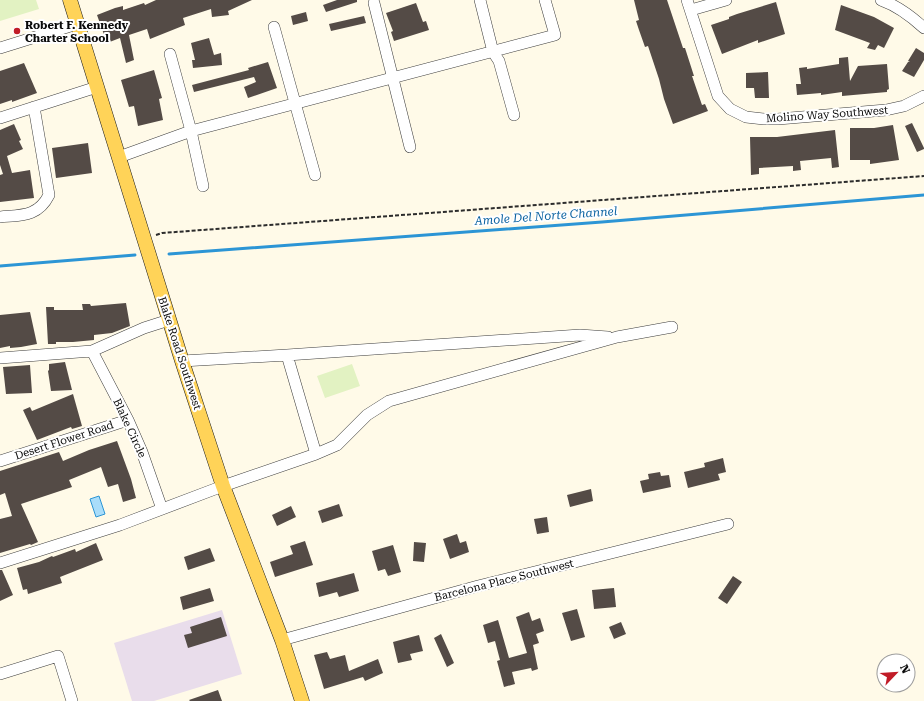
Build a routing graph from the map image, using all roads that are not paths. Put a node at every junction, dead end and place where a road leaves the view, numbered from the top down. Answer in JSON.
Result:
{"nodes":[{"id":1,"x":72,"y":0,"type":"edge"},
{"id":2,"x":480,"y":0,"type":"edge"},
{"id":3,"x":545,"y":0,"type":"edge"},
{"id":4,"x":726,"y":0,"type":"edge"},
{"id":5,"x":889,"y":1,"type":"edge"},
{"id":6,"x":374,"y":3,"type":"dead end"},
{"id":7,"x":689,"y":5,"type":"edge"},
{"id":8,"x":77,"y":24,"type":"junction"},
{"id":9,"x":274,"y":26,"type":"dead end"},
{"id":10,"x":924,"y":28,"type":"edge"},
{"id":11,"x":0,"y":48,"type":"edge"},
{"id":12,"x":493,"y":52,"type":"junction"},
{"id":13,"x":170,"y":54,"type":"dead end"},
{"id":14,"x":392,"y":79,"type":"junction"},
{"id":15,"x":97,"y":87,"type":"junction"},
{"id":16,"x":924,"y":96,"type":"edge"},
{"id":17,"x":295,"y":104,"type":"junction"},
{"id":18,"x":34,"y":107,"type":"junction"},
{"id":19,"x":514,"y":115,"type":"dead end"},
{"id":20,"x":0,"y":118,"type":"edge"},
{"id":21,"x":191,"y":131,"type":"junction"},
{"id":22,"x":410,"y":148,"type":"dead end"},
{"id":23,"x":119,"y":156,"type":"junction"},
{"id":24,"x":314,"y":175,"type":"dead end"},
{"id":25,"x":203,"y":186,"type":"dead end"},
{"id":26,"x":0,"y":217,"type":"edge"},
{"id":27,"x":169,"y":320,"type":"junction"},
{"id":28,"x":672,"y":326,"type":"dead end"},
{"id":29,"x":617,"y":337,"type":"junction"},
{"id":30,"x":92,"y":351,"type":"junction"},
{"id":31,"x":287,"y":356,"type":"junction"},
{"id":32,"x":0,"y":358,"type":"edge"},
{"id":33,"x":182,"y":361,"type":"junction"},
{"id":34,"x":128,"y":420,"type":"junction"},
{"id":35,"x":316,"y":454,"type":"junction"},
{"id":36,"x":0,"y":461,"type":"edge"},
{"id":37,"x":223,"y":486,"type":"junction"},
{"id":38,"x":162,"y":509,"type":"junction"},
{"id":39,"x":728,"y":524,"type":"dead end"},
{"id":40,"x":0,"y":563,"type":"edge"},
{"id":41,"x":282,"y":640,"type":"junction"},
{"id":42,"x":0,"y":674,"type":"edge"},
{"id":43,"x":72,"y":701,"type":"edge"},
{"id":44,"x":302,"y":701,"type":"edge"}],
"edges":[{"from":1,"to":8,"type":"main road","name":"Blake Road Southwest"},
{"from":2,"to":12,"type":"street"},
{"from":3,"to":12,"type":"street"},
{"from":4,"to":7,"type":"street"},
{"from":5,"to":10,"type":"street"},
{"from":6,"to":14,"type":"street"},
{"from":7,"to":16,"type":"street","name":"Molino Way Southwest"},
{"from":8,"to":11,"type":"street"},
{"from":8,"to":15,"type":"main road","name":"Blake Road Southwest"},
{"from":9,"to":17,"type":"street"},
{"from":12,"to":14,"type":"street"},
{"from":12,"to":19,"type":"street"},
{"from":13,"to":21,"type":"street"},
{"from":14,"to":17,"type":"street"},
{"from":14,"to":22,"type":"street"},
{"from":15,"to":18,"type":"street"},
{"from":15,"to":23,"type":"main road","name":"Blake Road Southwest"},
{"from":17,"to":21,"type":"street"},
{"from":17,"to":24,"type":"street"},
{"from":18,"to":20,"type":"street"},
{"from":18,"to":26,"type":"street"},
{"from":21,"to":23,"type":"street"},
{"from":21,"to":25,"type":"street"},
{"from":23,"to":27,"type":"main road","name":"Blake Road Southwest"},
{"from":27,"to":30,"type":"street"},
{"from":27,"to":33,"type":"main road","name":"Blake Road Southwest"},
{"from":28,"to":29,"type":"street"},
{"from":29,"to":31,"type":"street"},
{"from":29,"to":35,"type":"street"},
{"from":30,"to":32,"type":"street"},
{"from":30,"to":34,"type":"street","name":"Blake Circle"},
{"from":31,"to":33,"type":"street"},
{"from":31,"to":35,"type":"street"},
{"from":33,"to":37,"type":"main road","name":"Blake Road Southwest"},
{"from":34,"to":36,"type":"street","name":"Desert Flower Road"},
{"from":34,"to":38,"type":"street","name":"Blake Circle"},
{"from":35,"to":37,"type":"street"},
{"from":37,"to":38,"type":"street"},
{"from":37,"to":41,"type":"main road","name":"Blake Road Southwest"},
{"from":38,"to":40,"type":"street"},
{"from":39,"to":41,"type":"street","name":"Barcelona Place Southwest"},
{"from":41,"to":44,"type":"main road","name":"Blake Road Southwest"},
{"from":42,"to":43,"type":"street"}]}
